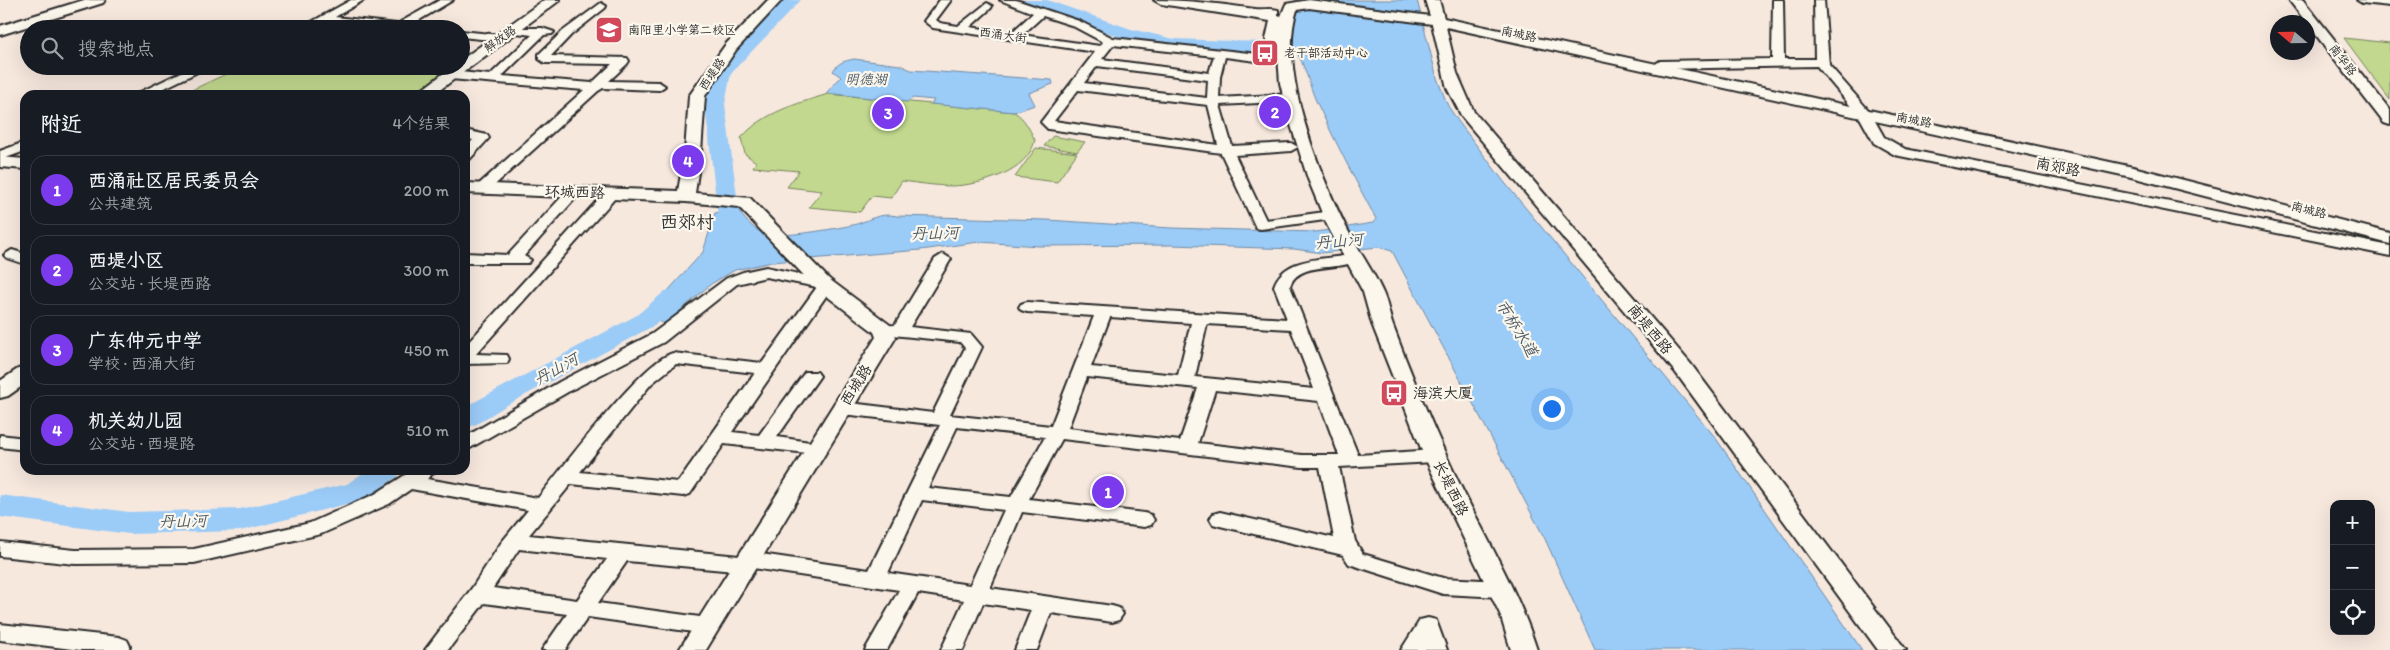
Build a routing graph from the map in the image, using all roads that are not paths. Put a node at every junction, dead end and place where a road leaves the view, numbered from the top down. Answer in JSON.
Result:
{"nodes":[{"id":1,"x":98,"y":0,"type":"edge"},
{"id":2,"x":359,"y":0,"type":"edge"},
{"id":3,"x":448,"y":0,"type":"edge"},
{"id":4,"x":553,"y":0,"type":"edge"},
{"id":5,"x":946,"y":0,"type":"edge"},
{"id":6,"x":1005,"y":0,"type":"edge"},
{"id":7,"x":1161,"y":0,"type":"edge"},
{"id":8,"x":1166,"y":0,"type":"edge"},
{"id":9,"x":1322,"y":0,"type":"edge"},
{"id":10,"x":1778,"y":0,"type":"edge"},
{"id":11,"x":1819,"y":0,"type":"edge"},
{"id":12,"x":2286,"y":0,"type":"edge"},
{"id":13,"x":2296,"y":0,"type":"edge"},
{"id":14,"x":2362,"y":0,"type":"edge"},
{"id":15,"x":767,"y":1,"type":"edge"},
{"id":16,"x":2390,"y":3,"type":"edge"},
{"id":17,"x":601,"y":6,"type":"dead end"},
{"id":18,"x":987,"y":6,"type":"dead end"},
{"id":19,"x":1287,"y":8,"type":"edge"},
{"id":20,"x":1041,"y":12,"type":"junction"},
{"id":21,"x":1432,"y":12,"type":"edge"},
{"id":22,"x":1261,"y":14,"type":"junction"},
{"id":23,"x":2298,"y":15,"type":"edge"},
{"id":24,"x":324,"y":18,"type":"junction"},
{"id":25,"x":35,"y":20,"type":"edge"},
{"id":26,"x":320,"y":20,"type":"edge"},
{"id":27,"x":341,"y":20,"type":"edge"},
{"id":28,"x":412,"y":20,"type":"edge"},
{"id":29,"x":20,"y":25,"type":"edge"},
{"id":30,"x":961,"y":29,"type":"junction"},
{"id":31,"x":0,"y":31,"type":"edge"},
{"id":32,"x":542,"y":31,"type":"junction"},
{"id":33,"x":567,"y":33,"type":"junction"},
{"id":34,"x":470,"y":34,"type":"edge"},
{"id":35,"x":507,"y":34,"type":"junction"},
{"id":36,"x":1278,"y":36,"type":"junction"},
{"id":37,"x":2315,"y":36,"type":"edge"},
{"id":38,"x":1013,"y":37,"type":"junction"},
{"id":39,"x":1107,"y":45,"type":"junction"},
{"id":40,"x":1220,"y":54,"type":"junction"},
{"id":41,"x":1275,"y":56,"type":"junction"},
{"id":42,"x":470,"y":61,"type":"edge"},
{"id":43,"x":1094,"y":62,"type":"junction"},
{"id":44,"x":1778,"y":62,"type":"junction"},
{"id":45,"x":1822,"y":62,"type":"junction"},
{"id":46,"x":1660,"y":65,"type":"junction"},
{"id":47,"x":184,"y":75,"type":"edge"},
{"id":48,"x":450,"y":76,"type":"joint"},
{"id":49,"x":1214,"y":77,"type":"junction"},
{"id":50,"x":492,"y":79,"type":"junction"},
{"id":51,"x":599,"y":86,"type":"junction"},
{"id":52,"x":660,"y":86,"type":"dead end"},
{"id":53,"x":1076,"y":86,"type":"junction"},
{"id":54,"x":151,"y":90,"type":"edge"},
{"id":55,"x":430,"y":90,"type":"edge"},
{"id":56,"x":1284,"y":98,"type":"junction"},
{"id":57,"x":1213,"y":102,"type":"junction"},
{"id":58,"x":1861,"y":112,"type":"junction"},
{"id":59,"x":2390,"y":120,"type":"edge"},
{"id":60,"x":2390,"y":134,"type":"edge"},
{"id":61,"x":470,"y":135,"type":"edge"},
{"id":62,"x":1292,"y":147,"type":"junction"},
{"id":63,"x":20,"y":148,"type":"edge"},
{"id":64,"x":1226,"y":150,"type":"junction"},
{"id":65,"x":470,"y":151,"type":"edge"},
{"id":66,"x":0,"y":156,"type":"edge"},
{"id":67,"x":0,"y":162,"type":"edge"},
{"id":68,"x":20,"y":164,"type":"edge"},
{"id":69,"x":473,"y":188,"type":"edge"},
{"id":70,"x":574,"y":192,"type":"junction"},
{"id":71,"x":610,"y":194,"type":"junction"},
{"id":72,"x":686,"y":197,"type":"junction"},
{"id":73,"x":1328,"y":221,"type":"junction"},
{"id":74,"x":2390,"y":231,"type":"edge"},
{"id":75,"x":2390,"y":239,"type":"edge"},
{"id":76,"x":2390,"y":251,"type":"edge"},
{"id":77,"x":470,"y":258,"type":"edge"},
{"id":78,"x":943,"y":259,"type":"dead end"},
{"id":79,"x":1346,"y":261,"type":"junction"},
{"id":80,"x":819,"y":280,"type":"junction"},
{"id":81,"x":1027,"y":307,"type":"dead end"},
{"id":82,"x":1104,"y":312,"type":"junction"},
{"id":83,"x":1200,"y":318,"type":"junction"},
{"id":84,"x":1297,"y":325,"type":"junction"},
{"id":85,"x":892,"y":330,"type":"junction"},
{"id":86,"x":470,"y":351,"type":"edge"},
{"id":87,"x":470,"y":357,"type":"edge"},
{"id":88,"x":501,"y":359,"type":"dead end"},
{"id":89,"x":767,"y":369,"type":"junction"},
{"id":90,"x":1082,"y":371,"type":"junction"},
{"id":91,"x":810,"y":376,"type":"dead end"},
{"id":92,"x":20,"y":377,"type":"edge"},
{"id":93,"x":1184,"y":382,"type":"junction"},
{"id":94,"x":1208,"y":384,"type":"junction"},
{"id":95,"x":0,"y":391,"type":"edge"},
{"id":96,"x":1325,"y":396,"type":"junction"},
{"id":97,"x":842,"y":408,"type":"junction"},
{"id":98,"x":945,"y":420,"type":"junction"},
{"id":99,"x":1057,"y":433,"type":"junction"},
{"id":100,"x":720,"y":437,"type":"junction"},
{"id":101,"x":0,"y":441,"type":"edge"},
{"id":102,"x":470,"y":442,"type":"edge"},
{"id":103,"x":764,"y":442,"type":"junction"},
{"id":104,"x":20,"y":443,"type":"edge"},
{"id":105,"x":817,"y":448,"type":"junction"},
{"id":106,"x":1187,"y":448,"type":"junction"},
{"id":107,"x":1435,"y":456,"type":"junction"},
{"id":108,"x":1328,"y":461,"type":"junction"},
{"id":109,"x":1351,"y":461,"type":"junction"},
{"id":110,"x":420,"y":475,"type":"edge"},
{"id":111,"x":566,"y":477,"type":"junction"},
{"id":112,"x":409,"y":482,"type":"junction"},
{"id":113,"x":916,"y":493,"type":"junction"},
{"id":114,"x":1016,"y":505,"type":"junction"},
{"id":115,"x":542,"y":506,"type":"junction"},
{"id":116,"x":1220,"y":519,"type":"dead end"},
{"id":117,"x":1144,"y":520,"type":"dead end"},
{"id":118,"x":514,"y":541,"type":"junction"},
{"id":119,"x":0,"y":549,"type":"edge"},
{"id":120,"x":1350,"y":549,"type":"junction"},
{"id":121,"x":622,"y":553,"type":"junction"},
{"id":122,"x":746,"y":562,"type":"junction"},
{"id":123,"x":875,"y":579,"type":"junction"},
{"id":124,"x":912,"y":585,"type":"junction"},
{"id":125,"x":1501,"y":589,"type":"junction"},
{"id":126,"x":478,"y":594,"type":"junction"},
{"id":127,"x":976,"y":594,"type":"junction"},
{"id":128,"x":1044,"y":604,"type":"junction"},
{"id":129,"x":582,"y":609,"type":"junction"},
{"id":130,"x":1112,"y":614,"type":"dead end"},
{"id":131,"x":706,"y":626,"type":"junction"},
{"id":132,"x":0,"y":632,"type":"edge"},
{"id":133,"x":119,"y":646,"type":"dead end"},
{"id":134,"x":436,"y":650,"type":"edge"},
{"id":135,"x":553,"y":650,"type":"edge"},
{"id":136,"x":692,"y":650,"type":"edge"},
{"id":137,"x":876,"y":650,"type":"edge"},
{"id":138,"x":952,"y":650,"type":"edge"},
{"id":139,"x":1026,"y":650,"type":"edge"},
{"id":140,"x":1412,"y":650,"type":"edge"},
{"id":141,"x":1436,"y":650,"type":"edge"},
{"id":142,"x":1524,"y":650,"type":"edge"},
{"id":143,"x":1893,"y":650,"type":"edge"}],
"edges":[{"from":1,"to":25,"type":"street"},
{"from":2,"to":24,"type":"street"},
{"from":3,"to":28,"type":"street"},
{"from":4,"to":35,"type":"street","name":"解放路"},
{"from":5,"to":30,"type":"street","name":"西涌大街"},
{"from":6,"to":20,"type":"street"},
{"from":7,"to":8,"type":"street"},
{"from":8,"to":22,"type":"street"},
{"from":9,"to":21,"type":"street"},
{"from":10,"to":44,"type":"street"},
{"from":11,"to":45,"type":"street","name":"南郊路"},
{"from":12,"to":23,"type":"street"},
{"from":13,"to":59,"type":"street","name":"南华路"},
{"from":14,"to":16,"type":"street"},
{"from":15,"to":72,"type":"street","name":"西堤路"},
{"from":17,"to":33,"type":"street"},
{"from":18,"to":30,"type":"street"},
{"from":19,"to":21,"type":"street"},
{"from":19,"to":22,"type":"street"},
{"from":19,"to":36,"type":"street","name":"长堤西路"},
{"from":20,"to":38,"type":"street"},
{"from":20,"to":39,"type":"street"},
{"from":21,"to":46,"type":"street","name":"南城路"},
{"from":21,"to":58,"type":"street","name":"南城路"},
{"from":21,"to":143,"type":"street","name":"南堤西路"},
{"from":22,"to":36,"type":"street","name":"长堤西路"},
{"from":24,"to":26,"type":"street"},
{"from":24,"to":27,"type":"street"},
{"from":29,"to":31,"type":"street"},
{"from":30,"to":38,"type":"street","name":"西涌大街"},
{"from":32,"to":33,"type":"street"},
{"from":32,"to":35,"type":"street"},
{"from":32,"to":50,"type":"street"},
{"from":33,"to":51,"type":"street"},
{"from":34,"to":35,"type":"street"},
{"from":35,"to":42,"type":"street","name":"解放路"},
{"from":36,"to":41,"type":"street","name":"长堤西路"},
{"from":37,"to":60,"type":"street","name":"南华路"},
{"from":38,"to":39,"type":"street","name":"西涌大街"},
{"from":39,"to":40,"type":"street"},
{"from":39,"to":43,"type":"street"},
{"from":40,"to":41,"type":"street"},
{"from":40,"to":49,"type":"street"},
{"from":41,"to":56,"type":"street","name":"长堤西路"},
{"from":43,"to":49,"type":"street"},
{"from":43,"to":53,"type":"street"},
{"from":44,"to":45,"type":"street"},
{"from":44,"to":46,"type":"street"},
{"from":45,"to":58,"type":"street","name":"南郊路"},
{"from":46,"to":58,"type":"street","name":"南城路"},
{"from":47,"to":54,"type":"street"},
{"from":48,"to":50,"type":"street"},
{"from":48,"to":55,"type":"street","name":"解放路"},
{"from":49,"to":57,"type":"street"},
{"from":50,"to":51,"type":"street"},
{"from":51,"to":52,"type":"street"},
{"from":51,"to":69,"type":"street"},
{"from":53,"to":57,"type":"street"},
{"from":53,"to":64,"type":"street"},
{"from":56,"to":57,"type":"street"},
{"from":56,"to":62,"type":"street","name":"长堤西路"},
{"from":56,"to":73,"type":"street","name":"长堤西路"},
{"from":57,"to":64,"type":"street"},
{"from":58,"to":74,"type":"street","name":"南城路"},
{"from":58,"to":75,"type":"street","name":"南城路"},
{"from":58,"to":76,"type":"street","name":"南郊路"},
{"from":61,"to":65,"type":"street"},
{"from":62,"to":64,"type":"street"},
{"from":62,"to":73,"type":"street","name":"长堤西路"},
{"from":63,"to":66,"type":"street"},
{"from":64,"to":73,"type":"street"},
{"from":67,"to":68,"type":"street"},
{"from":69,"to":70,"type":"street","name":"环城西路"},
{"from":70,"to":71,"type":"street","name":"环城西路"},
{"from":70,"to":77,"type":"street"},
{"from":71,"to":72,"type":"street","name":"环城西路"},
{"from":71,"to":86,"type":"street"},
{"from":72,"to":80,"type":"street"},
{"from":73,"to":79,"type":"street","name":"长堤西路"},
{"from":78,"to":85,"type":"street"},
{"from":79,"to":84,"type":"street"},
{"from":79,"to":107,"type":"street","name":"长堤西路"},
{"from":80,"to":85,"type":"street"},
{"from":80,"to":89,"type":"street"},
{"from":80,"to":102,"type":"street"},
{"from":81,"to":82,"type":"street"},
{"from":82,"to":83,"type":"street"},
{"from":82,"to":90,"type":"street"},
{"from":83,"to":84,"type":"street"},
{"from":83,"to":93,"type":"street"},
{"from":84,"to":96,"type":"street"},
{"from":85,"to":97,"type":"street","name":"西城路"},
{"from":85,"to":98,"type":"street"},
{"from":87,"to":88,"type":"street"},
{"from":89,"to":100,"type":"street"},
{"from":89,"to":111,"type":"street"},
{"from":90,"to":93,"type":"street"},
{"from":90,"to":99,"type":"street"},
{"from":91,"to":103,"type":"street"},
{"from":92,"to":95,"type":"street"},
{"from":93,"to":94,"type":"street"},
{"from":94,"to":96,"type":"street"},
{"from":94,"to":106,"type":"street"},
{"from":96,"to":109,"type":"street"},
{"from":97,"to":98,"type":"street"},
{"from":97,"to":105,"type":"street","name":"西城路"},
{"from":98,"to":99,"type":"street"},
{"from":98,"to":113,"type":"street"},
{"from":99,"to":106,"type":"street"},
{"from":99,"to":114,"type":"street"},
{"from":100,"to":103,"type":"street"},
{"from":100,"to":111,"type":"street"},
{"from":101,"to":104,"type":"street"},
{"from":103,"to":105,"type":"street"},
{"from":105,"to":122,"type":"street","name":"西城路"},
{"from":106,"to":108,"type":"street"},
{"from":107,"to":109,"type":"street"},
{"from":107,"to":125,"type":"street","name":"长堤西路"},
{"from":108,"to":109,"type":"street"},
{"from":108,"to":120,"type":"street"},
{"from":110,"to":112,"type":"street"},
{"from":111,"to":115,"type":"street"},
{"from":112,"to":115,"type":"street"},
{"from":112,"to":119,"type":"street"},
{"from":113,"to":114,"type":"street"},
{"from":113,"to":123,"type":"street"},
{"from":114,"to":117,"type":"street"},
{"from":114,"to":127,"type":"street"},
{"from":115,"to":118,"type":"street"},
{"from":116,"to":120,"type":"street"},
{"from":118,"to":121,"type":"street"},
{"from":118,"to":126,"type":"street"},
{"from":120,"to":125,"type":"street"},
{"from":121,"to":122,"type":"street"},
{"from":121,"to":129,"type":"street"},
{"from":122,"to":123,"type":"street"},
{"from":122,"to":131,"type":"street","name":"西城路"},
{"from":123,"to":124,"type":"street"},
{"from":124,"to":127,"type":"street"},
{"from":124,"to":137,"type":"street"},
{"from":125,"to":142,"type":"street","name":"长堤西路"},
{"from":126,"to":129,"type":"street"},
{"from":126,"to":134,"type":"street"},
{"from":127,"to":128,"type":"street"},
{"from":127,"to":138,"type":"street"},
{"from":128,"to":130,"type":"street"},
{"from":128,"to":139,"type":"street"},
{"from":129,"to":131,"type":"street"},
{"from":129,"to":135,"type":"street"},
{"from":131,"to":136,"type":"street","name":"西城路"},
{"from":132,"to":133,"type":"street"},
{"from":140,"to":141,"type":"street"}]}
